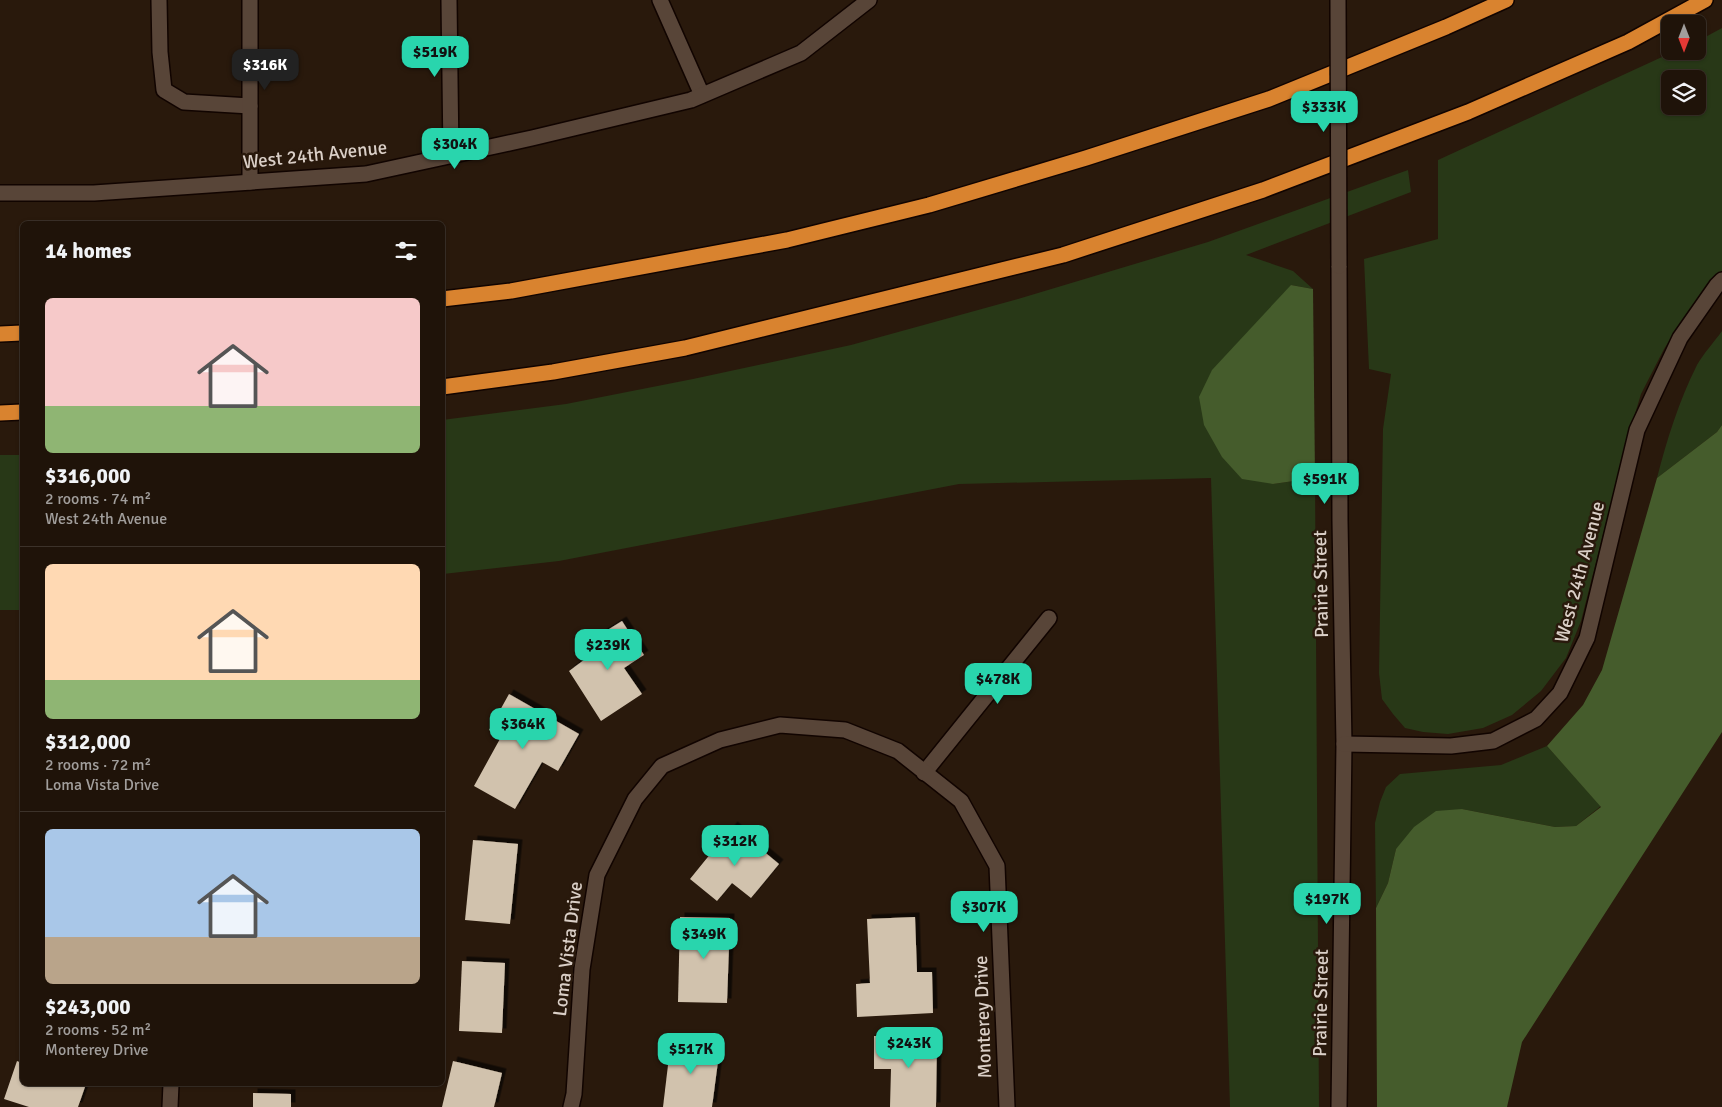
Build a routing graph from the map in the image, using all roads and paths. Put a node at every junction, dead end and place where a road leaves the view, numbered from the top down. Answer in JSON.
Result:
{"nodes":[{"id":1,"x":159,"y":0,"type":"edge"},
{"id":2,"x":250,"y":0,"type":"edge"},
{"id":3,"x":449,"y":0,"type":"edge"},
{"id":4,"x":660,"y":0,"type":"edge"},
{"id":5,"x":869,"y":0,"type":"edge"},
{"id":6,"x":1338,"y":0,"type":"edge"},
{"id":7,"x":1506,"y":0,"type":"edge"},
{"id":8,"x":1706,"y":0,"type":"edge"},
{"id":9,"x":702,"y":95,"type":"junction"},
{"id":10,"x":250,"y":106,"type":"junction"},
{"id":11,"x":451,"y":156,"type":"junction"},
{"id":12,"x":250,"y":182,"type":"junction"},
{"id":13,"x":0,"y":193,"type":"edge"},
{"id":14,"x":1722,"y":280,"type":"edge"},
{"id":15,"x":445,"y":299,"type":"edge"},
{"id":16,"x":20,"y":333,"type":"edge"},
{"id":17,"x":0,"y":334,"type":"edge"},
{"id":18,"x":445,"y":387,"type":"edge"},
{"id":19,"x":0,"y":412,"type":"edge"},
{"id":20,"x":20,"y":412,"type":"edge"},
{"id":21,"x":1049,"y":618,"type":"dead end"},
{"id":22,"x":1344,"y":744,"type":"junction"},
{"id":23,"x":924,"y":773,"type":"junction"},
{"id":24,"x":171,"y":1086,"type":"edge"},
{"id":25,"x":170,"y":1107,"type":"edge"},
{"id":26,"x":571,"y":1107,"type":"edge"},
{"id":27,"x":1007,"y":1107,"type":"edge"},
{"id":28,"x":1339,"y":1107,"type":"edge"}],
"edges":[{"from":1,"to":10,"type":"street"},
{"from":2,"to":10,"type":"street"},
{"from":3,"to":11,"type":"street"},
{"from":4,"to":9,"type":"street"},
{"from":5,"to":9,"type":"street","name":"West 24th Avenue"},
{"from":6,"to":22,"type":"street","name":"Prairie Street","bridge":true},
{"from":7,"to":15,"type":"highway"},
{"from":8,"to":18,"type":"highway"},
{"from":9,"to":11,"type":"street","name":"West 24th Avenue"},
{"from":10,"to":12,"type":"street"},
{"from":11,"to":12,"type":"street","name":"West 24th Avenue"},
{"from":12,"to":13,"type":"street","name":"West 24th Avenue"},
{"from":14,"to":22,"type":"street","name":"West 24th Avenue"},
{"from":16,"to":17,"type":"highway"},
{"from":19,"to":20,"type":"highway"},
{"from":21,"to":23,"type":"street"},
{"from":22,"to":28,"type":"street","name":"Prairie Street"},
{"from":23,"to":26,"type":"street","name":"Loma Vista Drive"},
{"from":23,"to":27,"type":"street","name":"Monterey Drive"},
{"from":24,"to":25,"type":"street"}]}
